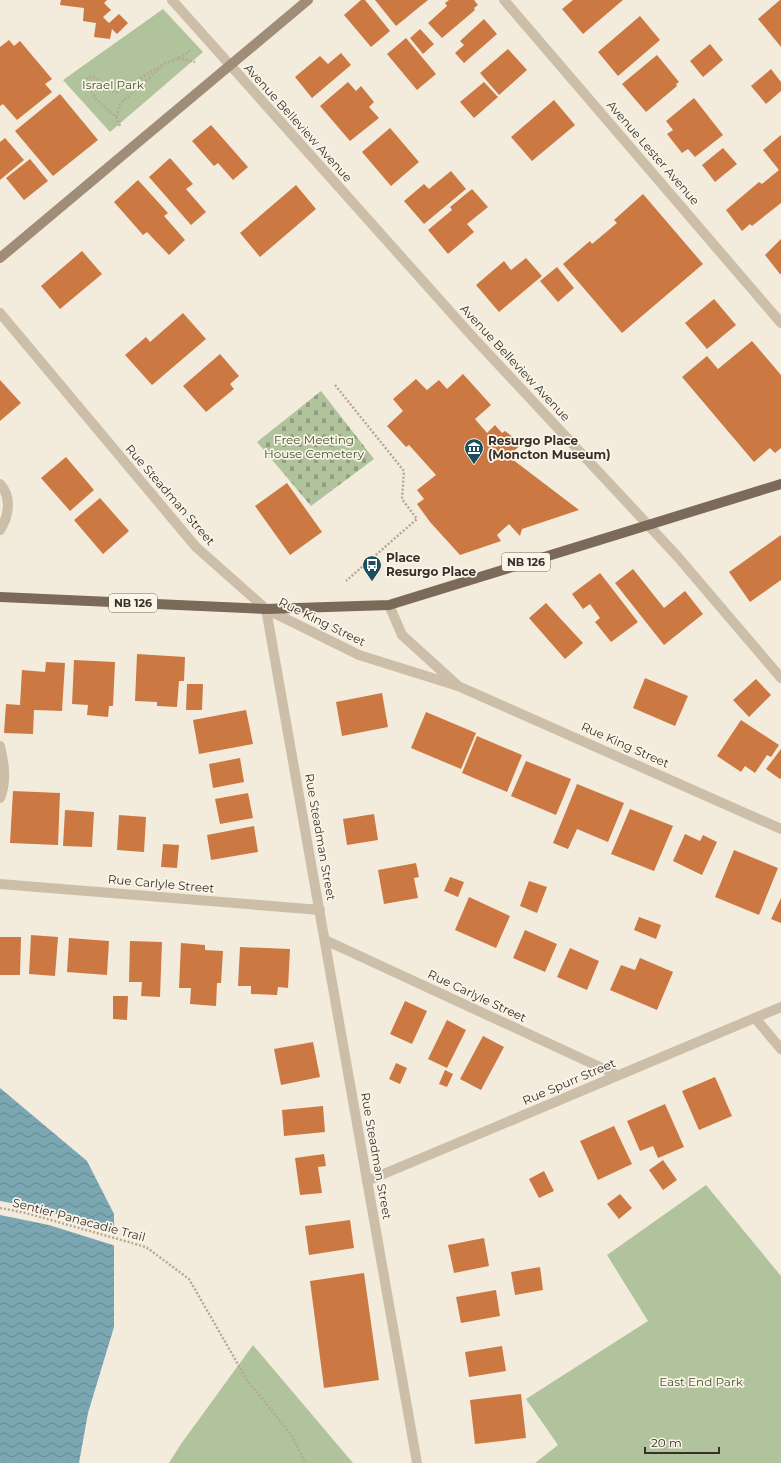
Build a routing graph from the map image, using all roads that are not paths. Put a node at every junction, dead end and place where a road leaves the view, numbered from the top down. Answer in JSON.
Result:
{"nodes":[{"id":1,"x":172,"y":0,"type":"edge"},
{"id":2,"x":308,"y":0,"type":"edge"},
{"id":3,"x":504,"y":0,"type":"edge"},
{"id":4,"x":229,"y":66,"type":"junction"},
{"id":5,"x":0,"y":258,"type":"edge"},
{"id":6,"x":0,"y":313,"type":"edge"},
{"id":7,"x":781,"y":324,"type":"edge"},
{"id":8,"x":0,"y":484,"type":"edge"},
{"id":9,"x":781,"y":484,"type":"edge"},
{"id":10,"x":648,"y":525,"type":"junction"},
{"id":11,"x":0,"y":530,"type":"edge"},
{"id":12,"x":0,"y":597,"type":"edge"},
{"id":13,"x":389,"y":605,"type":"junction"},
{"id":14,"x":266,"y":609,"type":"junction"},
{"id":15,"x":781,"y":678,"type":"edge"},
{"id":16,"x":458,"y":686,"type":"junction"},
{"id":17,"x":0,"y":746,"type":"edge"},
{"id":18,"x":0,"y":798,"type":"edge"},
{"id":19,"x":781,"y":829,"type":"edge"},
{"id":20,"x":0,"y":884,"type":"edge"},
{"id":21,"x":320,"y":910,"type":"junction"},
{"id":22,"x":325,"y":940,"type":"junction"},
{"id":23,"x":781,"y":1006,"type":"edge"},
{"id":24,"x":755,"y":1018,"type":"junction"},
{"id":25,"x":781,"y":1049,"type":"edge"},
{"id":26,"x":617,"y":1075,"type":"junction"},
{"id":27,"x":367,"y":1181,"type":"junction"},
{"id":28,"x":417,"y":1463,"type":"edge"}],
"edges":[{"from":1,"to":4,"type":"street","name":"Avenue Belleview Avenue"},
{"from":2,"to":4,"type":"main road"},
{"from":3,"to":7,"type":"street","name":"Avenue Lester Avenue"},
{"from":4,"to":5,"type":"main road"},
{"from":4,"to":10,"type":"street","name":"Avenue Belleview Avenue"},
{"from":6,"to":14,"type":"street","name":"Rue Steadman Street"},
{"from":8,"to":11,"type":"street"},
{"from":9,"to":10,"type":"main road","number":"NB 126"},
{"from":10,"to":13,"type":"main road","number":"NB 126"},
{"from":10,"to":15,"type":"street","name":"Avenue Belleview Avenue"},
{"from":12,"to":14,"type":"main road","number":"NB 126"},
{"from":13,"to":14,"type":"main road","number":"NB 126"},
{"from":13,"to":16,"type":"street","name":"Rue King Street"},
{"from":14,"to":16,"type":"street","name":"Rue King Street"},
{"from":14,"to":21,"type":"street","name":"Rue Steadman Street"},
{"from":16,"to":19,"type":"street","name":"Rue King Street"},
{"from":17,"to":18,"type":"street"},
{"from":20,"to":21,"type":"street","name":"Rue Carlyle Street"},
{"from":21,"to":22,"type":"street","name":"Rue Steadman Street"},
{"from":22,"to":26,"type":"street","name":"Rue Carlyle Street"},
{"from":22,"to":27,"type":"street","name":"Rue Steadman Street"},
{"from":23,"to":24,"type":"street","name":"Rue Spurr Street"},
{"from":24,"to":25,"type":"street"},
{"from":24,"to":26,"type":"street","name":"Rue Spurr Street"},
{"from":26,"to":27,"type":"street","name":"Rue Spurr Street"},
{"from":27,"to":28,"type":"street","name":"Rue Steadman Street"}]}
